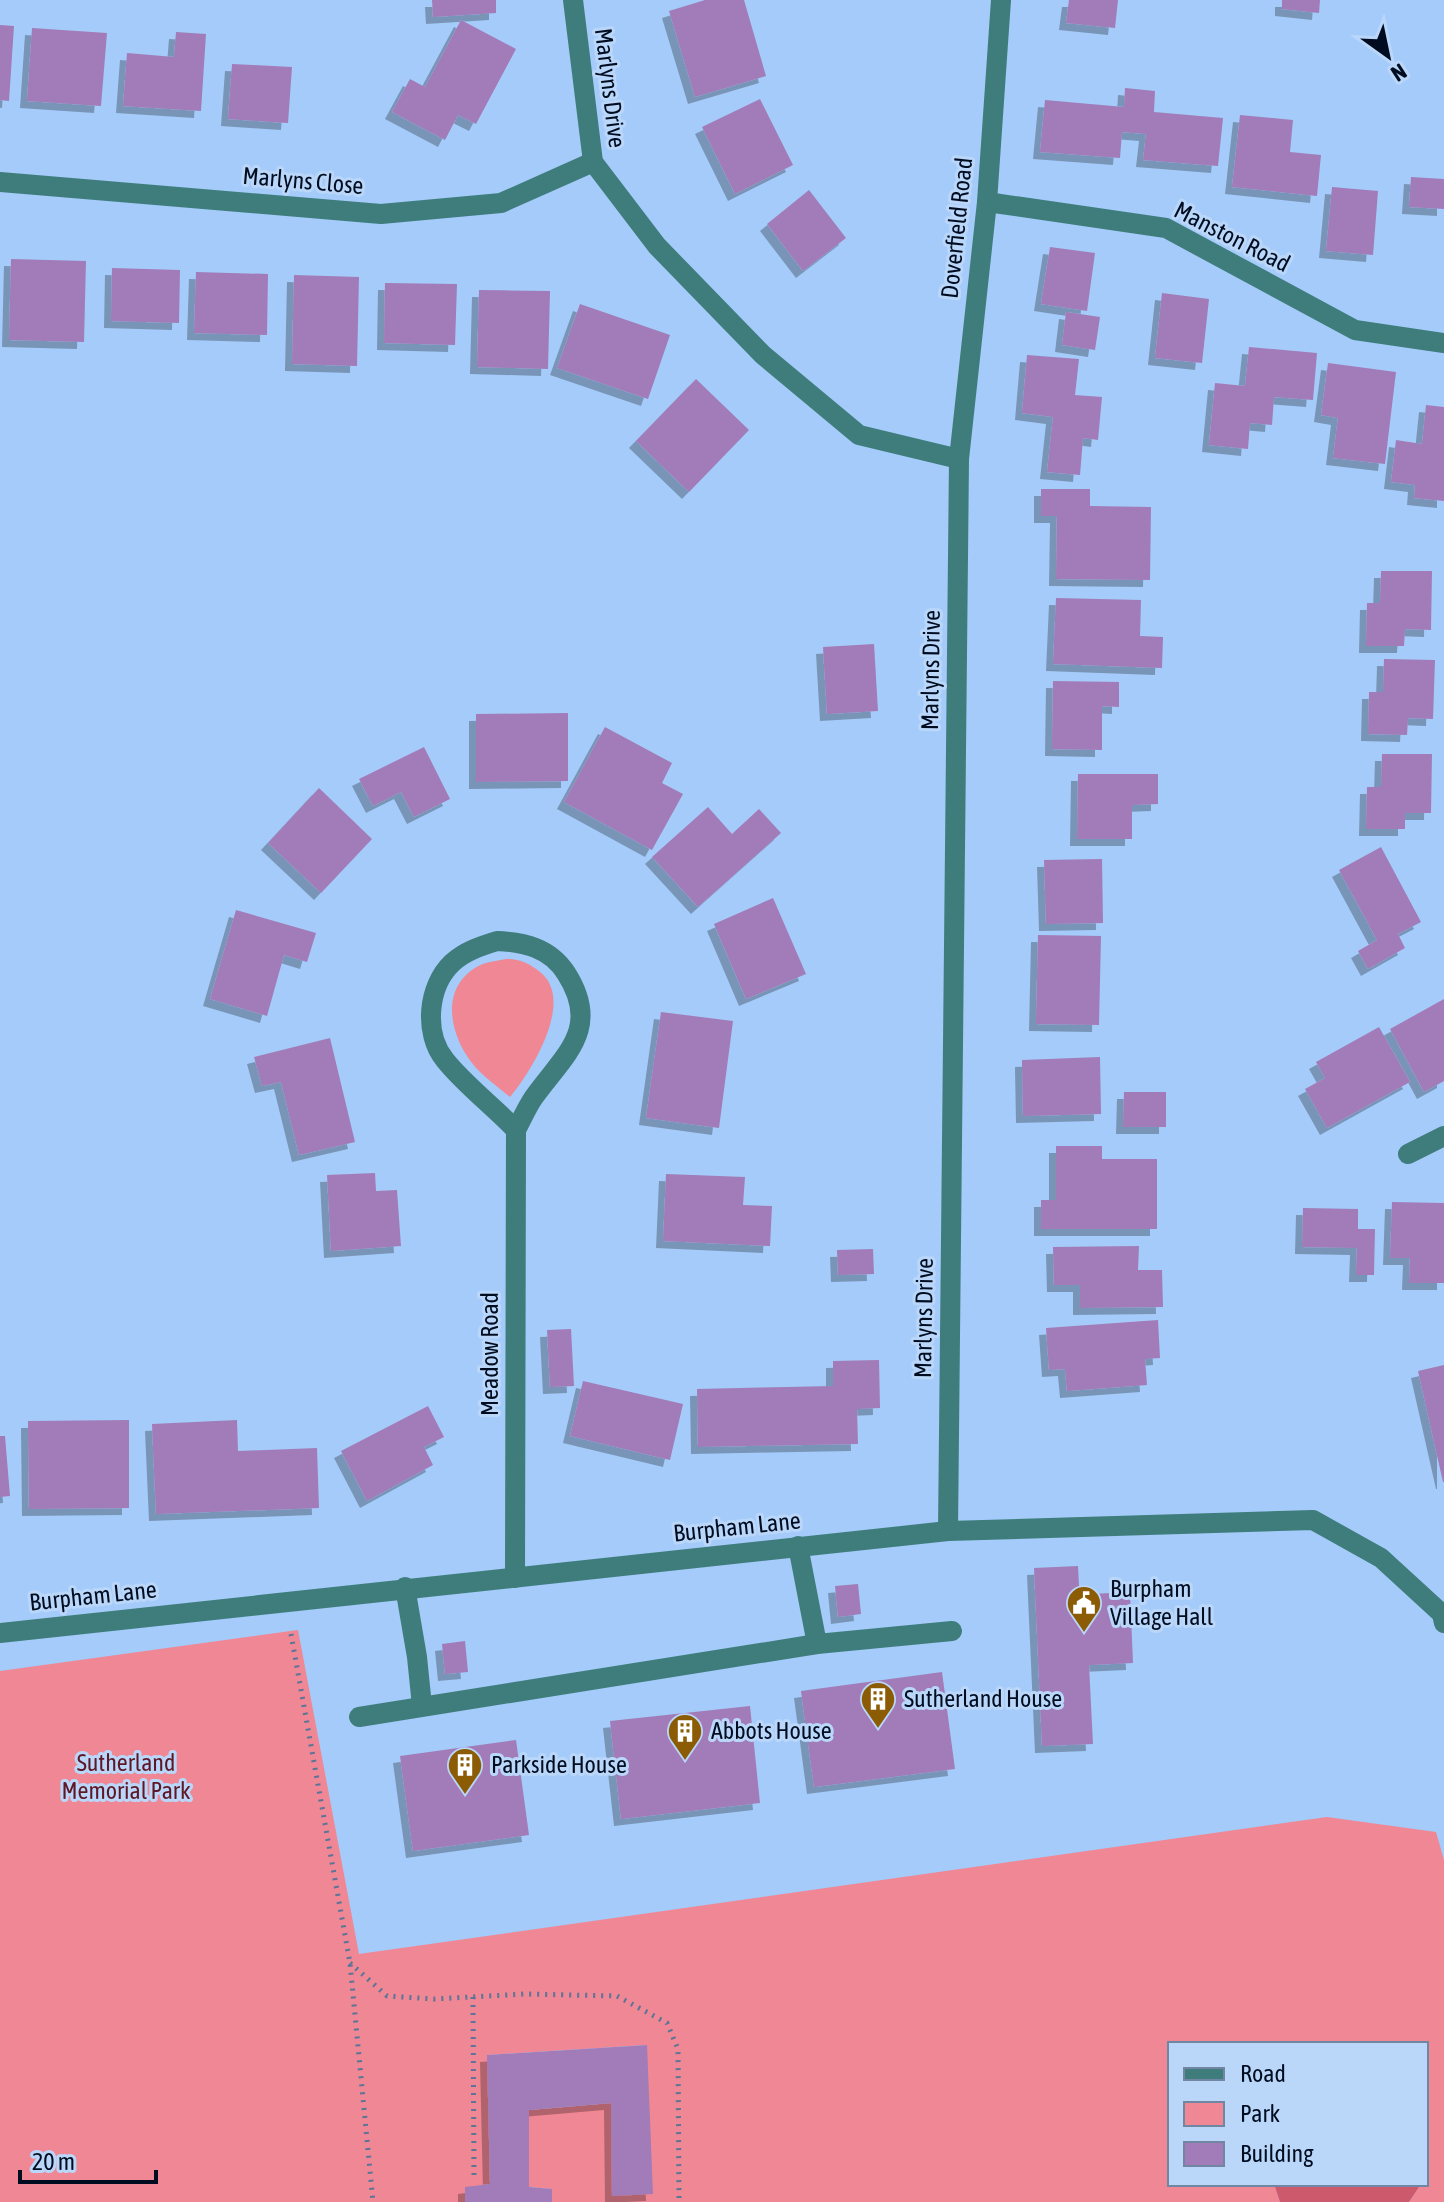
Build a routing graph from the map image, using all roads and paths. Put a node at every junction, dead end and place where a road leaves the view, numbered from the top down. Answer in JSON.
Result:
{"nodes":[{"id":1,"x":573,"y":0,"type":"edge"},
{"id":2,"x":1001,"y":0,"type":"edge"},
{"id":3,"x":593,"y":162,"type":"junction"},
{"id":4,"x":0,"y":182,"type":"edge"},
{"id":5,"x":987,"y":202,"type":"junction"},
{"id":6,"x":1444,"y":343,"type":"edge"},
{"id":7,"x":959,"y":459,"type":"junction"},
{"id":8,"x":516,"y":1130,"type":"junction"},
{"id":9,"x":1444,"y":1136,"type":"edge"},
{"id":10,"x":1408,"y":1154,"type":"dead end"},
{"id":11,"x":948,"y":1531,"type":"junction"},
{"id":12,"x":798,"y":1546,"type":"junction"},
{"id":13,"x":515,"y":1578,"type":"junction"},
{"id":14,"x":405,"y":1587,"type":"junction"},
{"id":15,"x":285,"y":1601,"type":"junction"},
{"id":16,"x":1443,"y":1616,"type":"edge"},
{"id":17,"x":952,"y":1631,"type":"dead end"},
{"id":18,"x":0,"y":1633,"type":"edge"},
{"id":19,"x":817,"y":1644,"type":"junction"},
{"id":20,"x":422,"y":1706,"type":"junction"},
{"id":21,"x":359,"y":1717,"type":"dead end"},
{"id":22,"x":350,"y":1963,"type":"junction"},
{"id":23,"x":473,"y":1997,"type":"junction"},
{"id":24,"x":474,"y":2179,"type":"dead end"},
{"id":25,"x":373,"y":2202,"type":"edge"},
{"id":26,"x":679,"y":2202,"type":"edge"}],
"edges":[{"from":1,"to":3,"type":"street","name":"Marlyns Drive"},
{"from":2,"to":5,"type":"street","name":"Doverfield Road"},
{"from":3,"to":4,"type":"street","name":"Marlyns Close"},
{"from":3,"to":7,"type":"street","name":"Marlyns Drive"},
{"from":5,"to":6,"type":"street","name":"Manston Road"},
{"from":5,"to":7,"type":"street","name":"Doverfield Road"},
{"from":7,"to":11,"type":"street","name":"Marlyns Drive"},
{"from":8,"to":8,"type":"street"},
{"from":8,"to":13,"type":"street","name":"Meadow Road"},
{"from":9,"to":10,"type":"street"},
{"from":11,"to":12,"type":"street","name":"Burpham Lane"},
{"from":11,"to":16,"type":"street","name":"Burpham Lane"},
{"from":12,"to":13,"type":"street","name":"Burpham Lane"},
{"from":12,"to":19,"type":"street"},
{"from":13,"to":14,"type":"street","name":"Burpham Lane"},
{"from":14,"to":15,"type":"street","name":"Burpham Lane"},
{"from":14,"to":20,"type":"street"},
{"from":15,"to":18,"type":"street","name":"Burpham Lane"},
{"from":15,"to":22,"type":"path"},
{"from":17,"to":19,"type":"street"},
{"from":19,"to":20,"type":"street"},
{"from":20,"to":21,"type":"street"},
{"from":22,"to":23,"type":"path"},
{"from":22,"to":25,"type":"path"},
{"from":23,"to":24,"type":"path"},
{"from":23,"to":26,"type":"path"}]}
